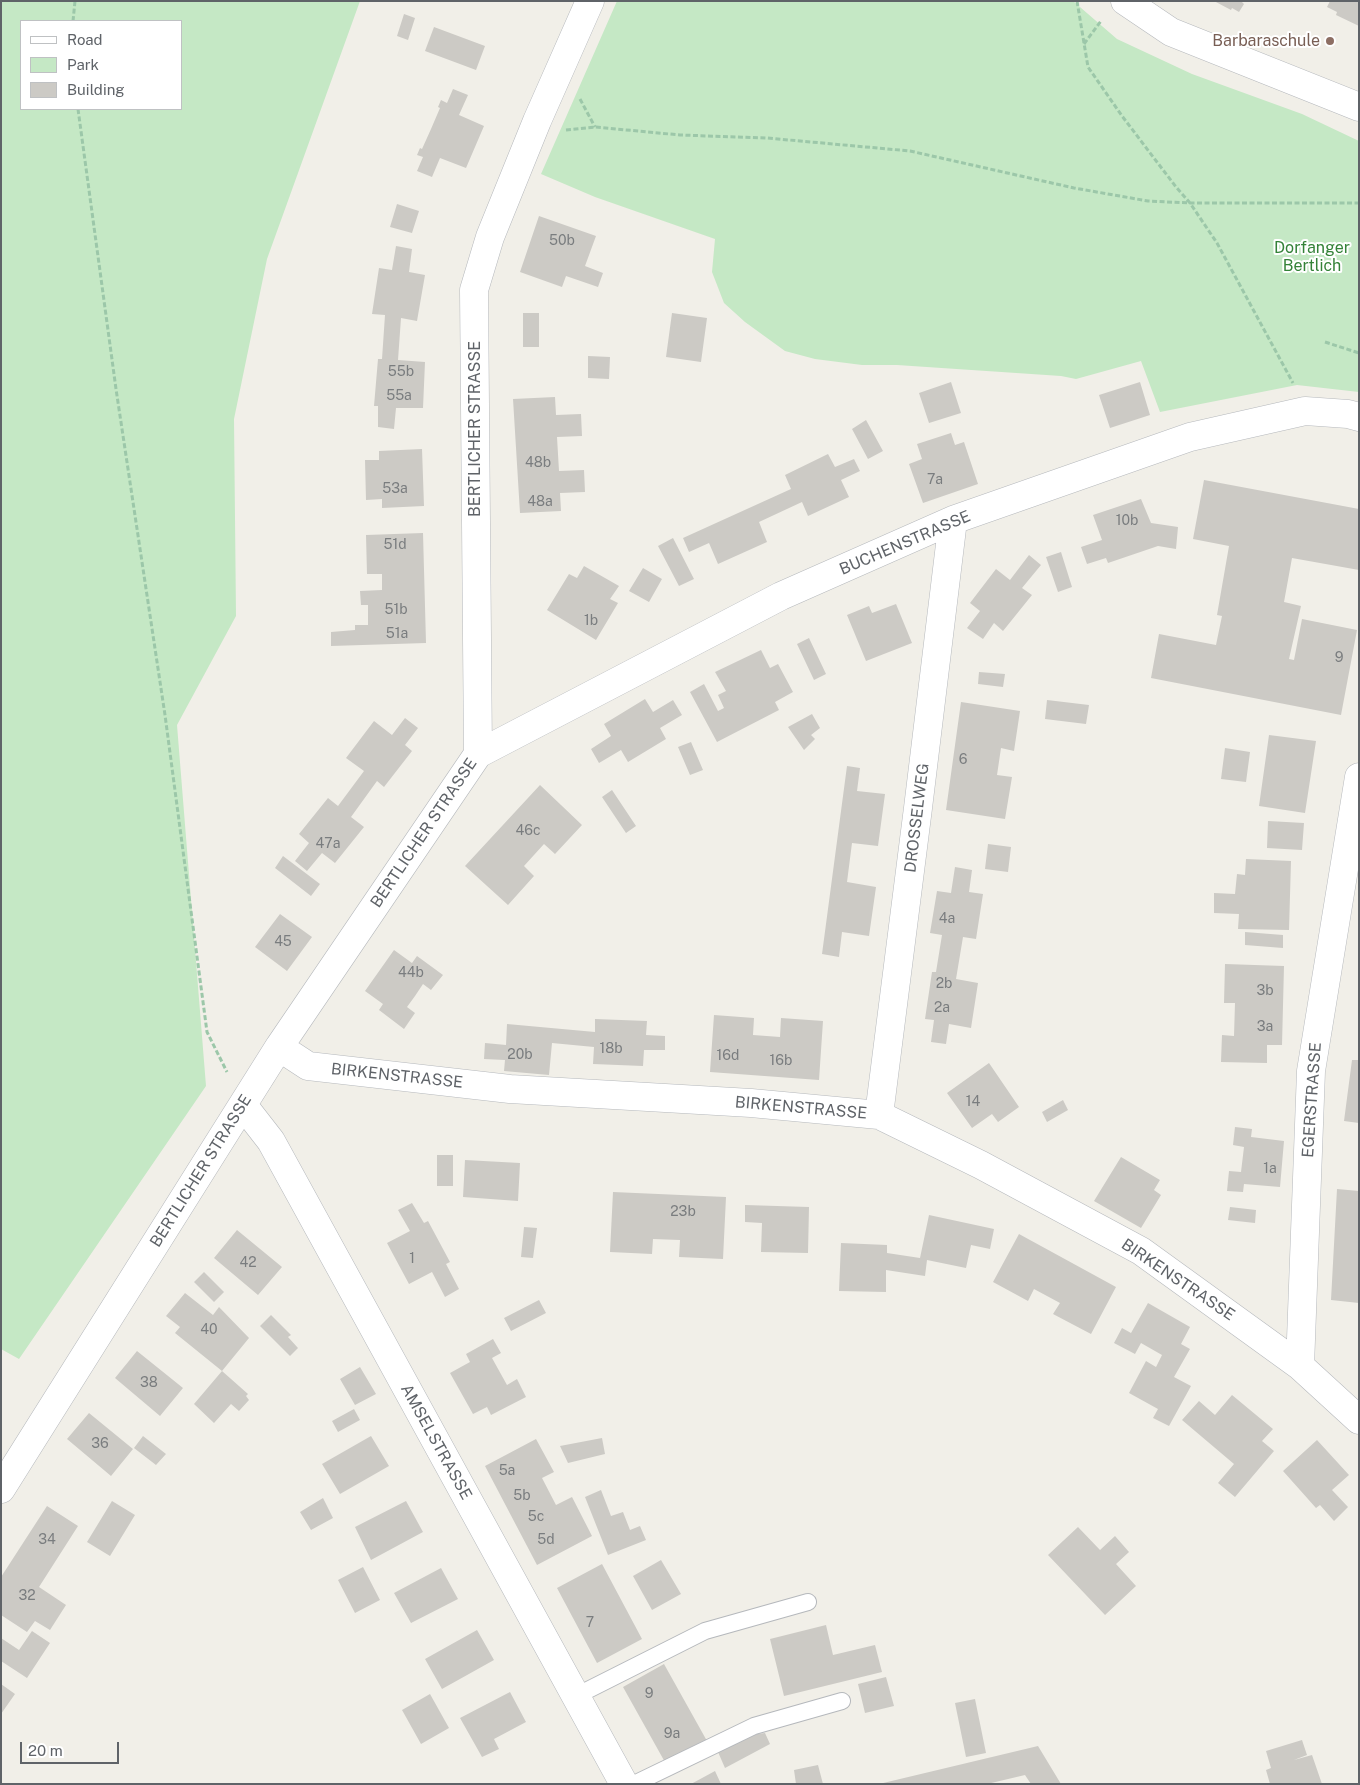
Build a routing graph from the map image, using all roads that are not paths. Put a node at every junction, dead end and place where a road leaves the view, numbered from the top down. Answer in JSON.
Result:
{"nodes":[{"id":1,"x":590,"y":1,"type":"edge"},
{"id":2,"x":1115,"y":8,"type":"edge"},
{"id":3,"x":1359,"y":107,"type":"edge"},
{"id":4,"x":1359,"y":417,"type":"edge"},
{"id":5,"x":952,"y":520,"type":"junction"},
{"id":6,"x":478,"y":754,"type":"junction"},
{"id":7,"x":1359,"y":777,"type":"edge"},
{"id":8,"x":1354,"y":838,"type":"edge"},
{"id":9,"x":279,"y":1047,"type":"junction"},
{"id":10,"x":243,"y":1105,"type":"junction"},
{"id":11,"x":879,"y":1115,"type":"junction"},
{"id":12,"x":1300,"y":1366,"type":"junction"},
{"id":13,"x":1359,"y":1420,"type":"edge"},
{"id":14,"x":1,"y":1489,"type":"edge"},
{"id":15,"x":808,"y":1602,"type":"dead end"},
{"id":16,"x":576,"y":1696,"type":"junction"},
{"id":17,"x":842,"y":1701,"type":"dead end"},
{"id":18,"x":624,"y":1784,"type":"edge"},
{"id":19,"x":634,"y":1784,"type":"edge"}],
"edges":[{"from":1,"to":6,"type":"street","name":"BERTLICHER STRASSE"},
{"from":2,"to":3,"type":"street"},
{"from":4,"to":5,"type":"street","name":"BUCHENSTRASSE"},
{"from":5,"to":6,"type":"street","name":"BUCHENSTRASSE"},
{"from":5,"to":11,"type":"street","name":"DROSSELWEG"},
{"from":6,"to":9,"type":"street","name":"BERTLICHER STRASSE"},
{"from":7,"to":8,"type":"street","name":"EGERSTRASSE"},
{"from":8,"to":12,"type":"street","name":"EGERSTRASSE"},
{"from":9,"to":10,"type":"street","name":"BERTLICHER STRASSE"},
{"from":9,"to":11,"type":"street","name":"BIRKENSTRASSE"},
{"from":10,"to":14,"type":"street","name":"BERTLICHER STRASSE"},
{"from":10,"to":16,"type":"street","name":"AMSELSTRASSE"},
{"from":11,"to":12,"type":"street","name":"BIRKENSTRASSE"},
{"from":12,"to":13,"type":"street","name":"BIRKENSTRASSE"},
{"from":15,"to":16,"type":"lane"},
{"from":16,"to":18,"type":"street","name":"AMSELSTRASSE"},
{"from":17,"to":19,"type":"lane"}]}
